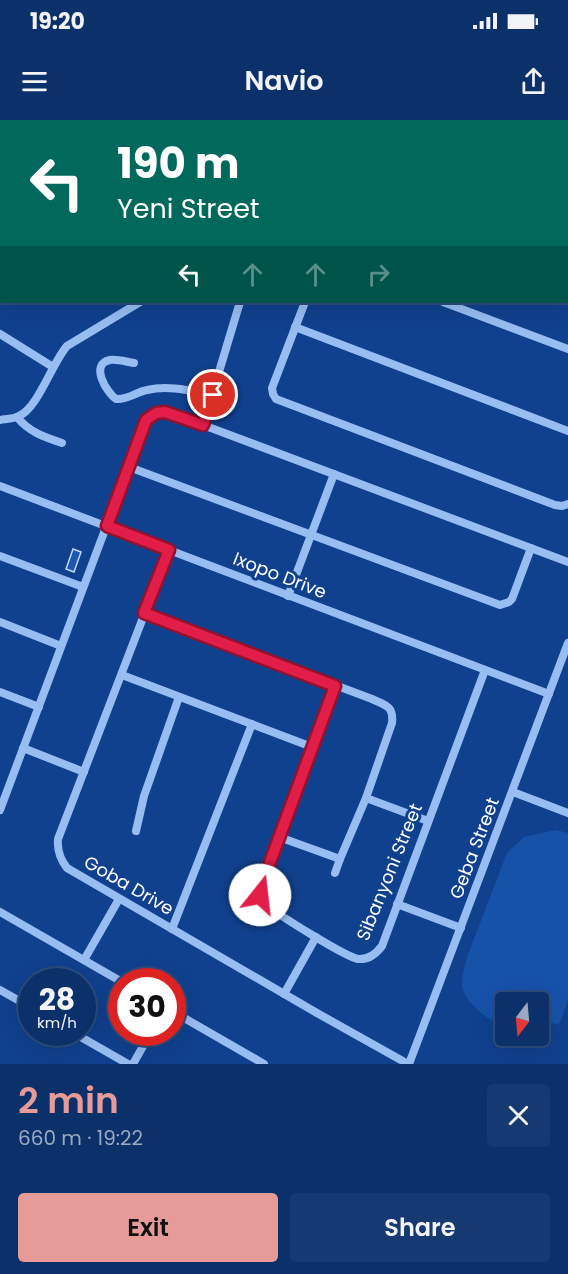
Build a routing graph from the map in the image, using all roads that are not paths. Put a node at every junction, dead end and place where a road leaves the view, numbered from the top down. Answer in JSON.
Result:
{"nodes":[{"id":1,"x":138,"y":303,"type":"edge"},
{"id":2,"x":240,"y":303,"type":"edge"},
{"id":3,"x":305,"y":303,"type":"edge"},
{"id":4,"x":446,"y":303,"type":"edge"},
{"id":5,"x":295,"y":327,"type":"junction"},
{"id":6,"x":0,"y":334,"type":"edge"},
{"id":7,"x":568,"y":349,"type":"edge"},
{"id":8,"x":134,"y":363,"type":"dead end"},
{"id":9,"x":53,"y":367,"type":"junction"},
{"id":10,"x":213,"y":395,"type":"junction"},
{"id":11,"x":17,"y":417,"type":"junction"},
{"id":12,"x":0,"y":420,"type":"edge"},
{"id":13,"x":203,"y":425,"type":"junction"},
{"id":14,"x":568,"y":431,"type":"edge"},
{"id":15,"x":62,"y":442,"type":"dead end"},
{"id":16,"x":129,"y":467,"type":"junction"},
{"id":17,"x":334,"y":474,"type":"junction"},
{"id":18,"x":0,"y":486,"type":"edge"},
{"id":19,"x":568,"y":504,"type":"edge"},
{"id":20,"x":107,"y":526,"type":"junction"},
{"id":21,"x":310,"y":534,"type":"junction"},
{"id":22,"x":531,"y":548,"type":"junction"},
{"id":23,"x":169,"y":550,"type":"junction"},
{"id":24,"x":0,"y":556,"type":"edge"},
{"id":25,"x":568,"y":562,"type":"edge"},
{"id":26,"x":83,"y":587,"type":"junction"},
{"id":27,"x":288,"y":596,"type":"junction"},
{"id":28,"x":144,"y":613,"type":"junction"},
{"id":29,"x":0,"y":622,"type":"edge"},
{"id":30,"x":568,"y":643,"type":"edge"},
{"id":31,"x":62,"y":646,"type":"junction"},
{"id":32,"x":485,"y":670,"type":"junction"},
{"id":33,"x":122,"y":675,"type":"junction"},
{"id":34,"x":335,"y":686,"type":"junction"},
{"id":35,"x":0,"y":692,"type":"edge"},
{"id":36,"x":549,"y":694,"type":"junction"},
{"id":37,"x":179,"y":697,"type":"junction"},
{"id":38,"x":39,"y":706,"type":"junction"},
{"id":39,"x":252,"y":724,"type":"junction"},
{"id":40,"x":312,"y":747,"type":"junction"},
{"id":41,"x":23,"y":748,"type":"junction"},
{"id":42,"x":84,"y":772,"type":"junction"},
{"id":43,"x":513,"y":792,"type":"junction"},
{"id":44,"x":3,"y":796,"type":"edge"},
{"id":45,"x":366,"y":798,"type":"junction"},
{"id":46,"x":0,"y":810,"type":"edge"},
{"id":47,"x":568,"y":813,"type":"edge"},
{"id":48,"x":428,"y":821,"type":"junction"},
{"id":49,"x":136,"y":831,"type":"dead end"},
{"id":50,"x":279,"y":837,"type":"junction"},
{"id":51,"x":340,"y":859,"type":"junction"},
{"id":52,"x":335,"y":873,"type":"dead end"},
{"id":53,"x":119,"y":899,"type":"junction"},
{"id":54,"x":398,"y":904,"type":"junction"},
{"id":55,"x":0,"y":912,"type":"edge"},
{"id":56,"x":461,"y":928,"type":"junction"},
{"id":57,"x":172,"y":929,"type":"junction"},
{"id":58,"x":316,"y":937,"type":"junction"},
{"id":59,"x":84,"y":960,"type":"junction"},
{"id":60,"x":108,"y":974,"type":"edge"},
{"id":61,"x":0,"y":990,"type":"edge"},
{"id":62,"x":284,"y":994,"type":"junction"},
{"id":63,"x":18,"y":1000,"type":"edge"},
{"id":64,"x":186,"y":1019,"type":"edge"},
{"id":65,"x":96,"y":1046,"type":"edge"},
{"id":66,"x":143,"y":1046,"type":"edge"},
{"id":67,"x":128,"y":1064,"type":"edge"},
{"id":68,"x":133,"y":1064,"type":"edge"},
{"id":69,"x":264,"y":1064,"type":"edge"},
{"id":70,"x":409,"y":1064,"type":"edge"}],
"edges":[{"from":1,"to":9,"type":"street"},
{"from":2,"to":10,"type":"street"},
{"from":3,"to":5,"type":"street"},
{"from":4,"to":7,"type":"street"},
{"from":5,"to":14,"type":"street"},
{"from":5,"to":19,"type":"street"},
{"from":6,"to":9,"type":"street"},
{"from":8,"to":10,"type":"street"},
{"from":9,"to":11,"type":"street"},
{"from":10,"to":13,"type":"street"},
{"from":11,"to":12,"type":"street"},
{"from":11,"to":15,"type":"street"},
{"from":13,"to":16,"type":"street"},
{"from":13,"to":17,"type":"street"},
{"from":16,"to":20,"type":"street"},
{"from":16,"to":21,"type":"street"},
{"from":17,"to":21,"type":"street"},
{"from":17,"to":22,"type":"street"},
{"from":18,"to":20,"type":"street","name":"Ixopo Drive"},
{"from":20,"to":23,"type":"street","name":"Ixopo Drive"},
{"from":20,"to":26,"type":"street"},
{"from":21,"to":22,"type":"street"},
{"from":21,"to":27,"type":"street"},
{"from":22,"to":25,"type":"street"},
{"from":23,"to":27,"type":"street","name":"Ixopo Drive"},
{"from":23,"to":28,"type":"street","name":"Goba Drive"},
{"from":24,"to":26,"type":"street"},
{"from":26,"to":31,"type":"street"},
{"from":27,"to":32,"type":"street","name":"Ixopo Drive"},
{"from":28,"to":33,"type":"street","name":"Goba Drive"},
{"from":28,"to":34,"type":"street"},
{"from":29,"to":31,"type":"street"},
{"from":30,"to":36,"type":"street","name":"Geba Street"},
{"from":31,"to":38,"type":"street"},
{"from":32,"to":36,"type":"street","name":"Ixopo Drive"},
{"from":32,"to":48,"type":"street","name":"Sibanyoni Street"},
{"from":33,"to":37,"type":"street"},
{"from":33,"to":42,"type":"street","name":"Goba Drive"},
{"from":34,"to":40,"type":"street","name":"Sibanyoni Street"},
{"from":34,"to":45,"type":"street"},
{"from":35,"to":38,"type":"street"},
{"from":36,"to":43,"type":"street","name":"Geba Street"},
{"from":37,"to":39,"type":"street"},
{"from":37,"to":49,"type":"street"},
{"from":38,"to":41,"type":"street"},
{"from":39,"to":40,"type":"street"},
{"from":39,"to":57,"type":"street"},
{"from":40,"to":50,"type":"street","name":"Sibanyoni Street"},
{"from":41,"to":42,"type":"street"},
{"from":41,"to":44,"type":"street"},
{"from":42,"to":53,"type":"street","name":"Goba Drive"},
{"from":43,"to":47,"type":"street"},
{"from":43,"to":56,"type":"street","name":"Geba Street"},
{"from":44,"to":46,"type":"street"},
{"from":45,"to":48,"type":"street"},
{"from":45,"to":51,"type":"street"},
{"from":48,"to":54,"type":"street","name":"Sibanyoni Street"},
{"from":50,"to":51,"type":"street"},
{"from":50,"to":58,"type":"street","name":"Sibanyoni Street"},
{"from":51,"to":52,"type":"street"},
{"from":53,"to":57,"type":"street","name":"Goba Drive"},
{"from":53,"to":59,"type":"street"},
{"from":54,"to":56,"type":"street"},
{"from":54,"to":58,"type":"street","name":"Sibanyoni Street"},
{"from":55,"to":59,"type":"street"},
{"from":56,"to":70,"type":"street","name":"Geba Street"},
{"from":57,"to":62,"type":"street","name":"Goba Drive"},
{"from":58,"to":62,"type":"street"},
{"from":59,"to":60,"type":"street"},
{"from":61,"to":63,"type":"street"},
{"from":62,"to":70,"type":"street","name":"Goba Drive"},
{"from":64,"to":69,"type":"street"},
{"from":65,"to":67,"type":"street"},
{"from":66,"to":68,"type":"street"}]}
